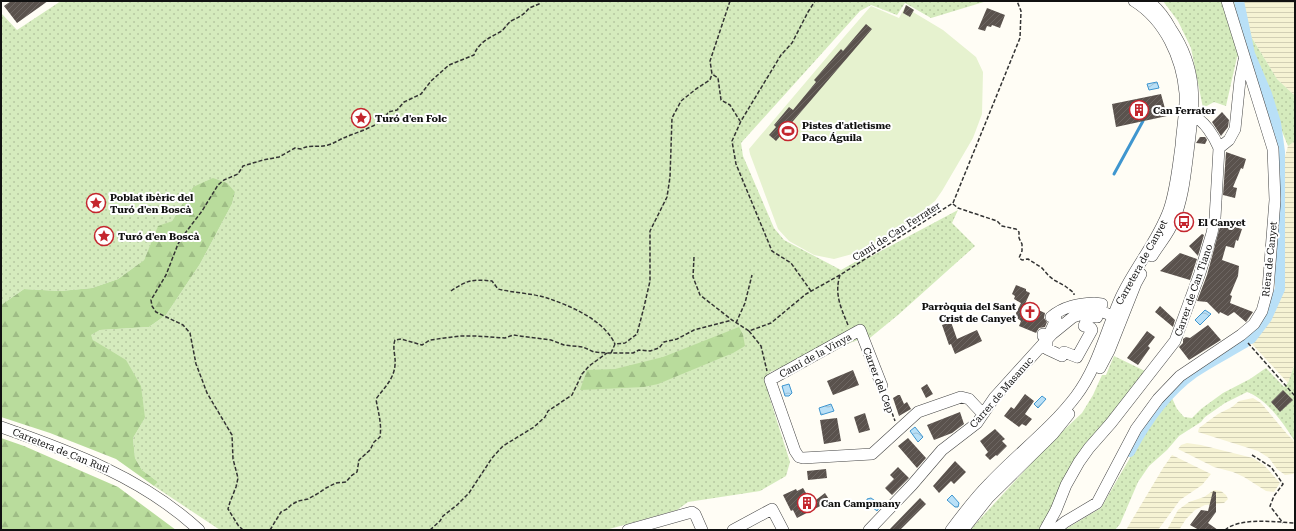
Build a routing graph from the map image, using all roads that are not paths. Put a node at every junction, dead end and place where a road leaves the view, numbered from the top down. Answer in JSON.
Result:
{"nodes":[{"id":1,"x":1134,"y":1,"type":"edge"},
{"id":2,"x":1148,"y":1,"type":"edge"},
{"id":3,"x":1227,"y":1,"type":"edge"},
{"id":4,"x":1244,"y":60,"type":"junction"},
{"id":5,"x":1192,"y":116,"type":"junction"},
{"id":6,"x":1219,"y":148,"type":"junction"},
{"id":7,"x":1180,"y":151,"type":"junction"},
{"id":8,"x":1136,"y":283,"type":"junction"},
{"id":9,"x":1099,"y":312,"type":"junction"},
{"id":10,"x":1113,"y":316,"type":"junction"},
{"id":11,"x":856,"y":332,"type":"joint"},
{"id":12,"x":1047,"y":339,"type":"junction"},
{"id":13,"x":1104,"y":358,"type":"junction"},
{"id":14,"x":882,"y":386,"type":"road end"},
{"id":15,"x":983,"y":414,"type":"junction"},
{"id":16,"x":1,"y":427,"type":"edge"},
{"id":17,"x":199,"y":530,"type":"edge"},
{"id":18,"x":628,"y":530,"type":"edge"},
{"id":19,"x":702,"y":530,"type":"edge"},
{"id":20,"x":733,"y":530,"type":"edge"},
{"id":21,"x":783,"y":530,"type":"edge"},
{"id":22,"x":869,"y":530,"type":"edge"},
{"id":23,"x":951,"y":530,"type":"edge"},
{"id":24,"x":963,"y":530,"type":"edge"},
{"id":25,"x":1045,"y":530,"type":"edge"},
{"id":26,"x":1055,"y":530,"type":"edge"}],
"edges":[{"from":1,"to":7,"type":"street","name":"Carretera de Canyet"},
{"from":2,"to":5,"type":"street","name":"Carretera de Canyet"},
{"from":3,"to":4,"type":"street","name":"Riera de Canyet"},
{"from":4,"to":6,"type":"street"},
{"from":4,"to":26,"type":"street","name":"Riera de Canyet"},
{"from":5,"to":6,"type":"street"},
{"from":5,"to":7,"type":"street"},
{"from":5,"to":8,"type":"street","name":"Carretera de Canyet"},
{"from":6,"to":25,"type":"street","name":"Carrer de Can Tiano"},
{"from":7,"to":10,"type":"street","name":"Carretera de Canyet"},
{"from":8,"to":10,"type":"street"},
{"from":8,"to":13,"type":"street","name":"Carretera de Canyet"},
{"from":9,"to":10,"type":"street"},
{"from":9,"to":12,"type":"street","name":"Carrer de Masanuc"},
{"from":9,"to":12,"type":"street"},
{"from":10,"to":13,"type":"street"},
{"from":10,"to":23,"type":"street","name":"Carretera de Canyet"},
{"from":11,"to":14,"type":"street","name":"Carrer del Cep"},
{"from":11,"to":15,"type":"street","name":"Camí de la Vinya"},
{"from":12,"to":15,"type":"street","name":"Carrer de Masanuc"},
{"from":13,"to":24,"type":"street","name":"Carretera de Canyet"},
{"from":15,"to":22,"type":"street","name":"Carrer de Masanuc"},
{"from":16,"to":17,"type":"street","name":"Carretera de Can Ruti"},
{"from":18,"to":19,"type":"street"},
{"from":20,"to":21,"type":"street"}]}
